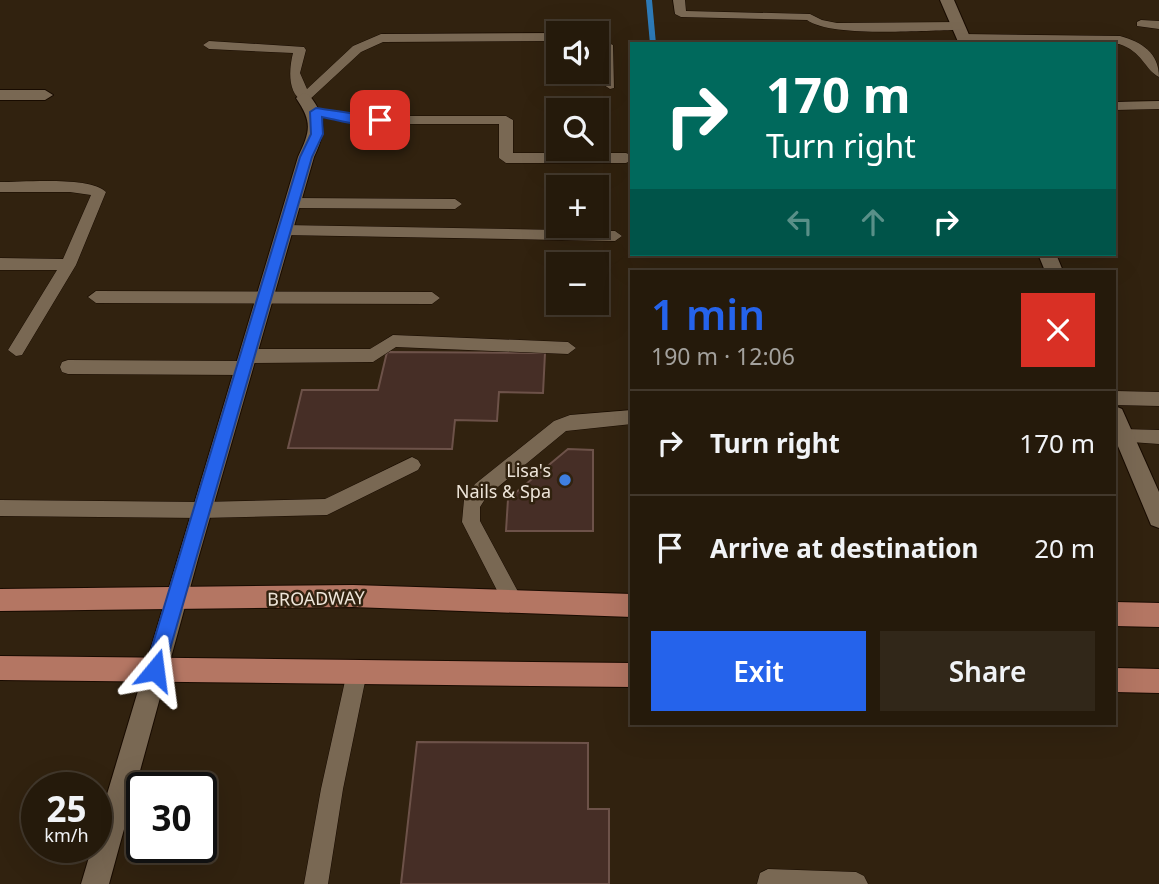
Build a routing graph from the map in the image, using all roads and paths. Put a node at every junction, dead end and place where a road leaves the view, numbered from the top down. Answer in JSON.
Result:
{"nodes":[{"id":1,"x":679,"y":0,"type":"edge"},
{"id":2,"x":947,"y":0,"type":"edge"},
{"id":3,"x":1141,"y":24,"type":"dead end"},
{"id":4,"x":1159,"y":25,"type":"edge"},
{"id":5,"x":962,"y":36,"type":"edge"},
{"id":6,"x":546,"y":37,"type":"edge"},
{"id":7,"x":209,"y":45,"type":"dead end"},
{"id":8,"x":609,"y":72,"type":"edge"},
{"id":9,"x":1159,"y":73,"type":"edge"},
{"id":10,"x":610,"y":85,"type":"dead end"},
{"id":11,"x":0,"y":95,"type":"edge"},
{"id":12,"x":45,"y":95,"type":"dead end"},
{"id":13,"x":310,"y":105,"type":"junction"},
{"id":14,"x":1116,"y":106,"type":"edge"},
{"id":15,"x":1159,"y":106,"type":"edge"},
{"id":16,"x":626,"y":158,"type":"dead end"},
{"id":17,"x":0,"y":187,"type":"edge"},
{"id":18,"x":292,"y":203,"type":"junction"},
{"id":19,"x":455,"y":204,"type":"dead end"},
{"id":20,"x":284,"y":230,"type":"junction"},
{"id":21,"x":615,"y":236,"type":"dead end"},
{"id":22,"x":0,"y":264,"type":"edge"},
{"id":23,"x":68,"y":265,"type":"junction"},
{"id":24,"x":96,"y":297,"type":"dead end"},
{"id":25,"x":264,"y":298,"type":"junction"},
{"id":26,"x":432,"y":298,"type":"dead end"},
{"id":27,"x":568,"y":348,"type":"dead end"},
{"id":28,"x":16,"y":350,"type":"dead end"},
{"id":29,"x":245,"y":362,"type":"junction"},
{"id":30,"x":68,"y":367,"type":"dead end"},
{"id":31,"x":1116,"y":398,"type":"edge"},
{"id":32,"x":1159,"y":399,"type":"edge"},
{"id":33,"x":630,"y":417,"type":"edge"},
{"id":34,"x":1116,"y":418,"type":"edge"},
{"id":35,"x":1123,"y":436,"type":"junction"},
{"id":36,"x":1159,"y":438,"type":"edge"},
{"id":37,"x":412,"y":465,"type":"dead end"},
{"id":38,"x":0,"y":508,"type":"edge"},
{"id":39,"x":201,"y":510,"type":"junction"},
{"id":40,"x":1159,"y":518,"type":"edge"},
{"id":41,"x":0,"y":600,"type":"edge"},
{"id":42,"x":175,"y":600,"type":"junction"},
{"id":43,"x":513,"y":601,"type":"junction"},
{"id":44,"x":630,"y":606,"type":"edge"},
{"id":45,"x":1116,"y":614,"type":"edge"},
{"id":46,"x":1159,"y":615,"type":"edge"},
{"id":47,"x":0,"y":668,"type":"edge"},
{"id":48,"x":155,"y":670,"type":"junction"},
{"id":49,"x":357,"y":672,"type":"junction"},
{"id":50,"x":630,"y":675,"type":"edge"},
{"id":51,"x":1116,"y":680,"type":"edge"},
{"id":52,"x":1159,"y":681,"type":"edge"},
{"id":53,"x":768,"y":881,"type":"dead end"},
{"id":54,"x":95,"y":884,"type":"edge"},
{"id":55,"x":316,"y":884,"type":"edge"},
{"id":56,"x":856,"y":884,"type":"edge"}],
"edges":[{"from":1,"to":5,"type":"lane"},
{"from":2,"to":5,"type":"street"},
{"from":3,"to":4,"type":"lane"},
{"from":5,"to":9,"type":"lane"},
{"from":6,"to":13,"type":"lane"},
{"from":7,"to":13,"type":"lane"},
{"from":8,"to":10,"type":"lane"},
{"from":11,"to":12,"type":"street"},
{"from":13,"to":16,"type":"lane"},
{"from":13,"to":18,"type":"street"},
{"from":14,"to":15,"type":"lane"},
{"from":17,"to":23,"type":"lane"},
{"from":18,"to":19,"type":"lane"},
{"from":18,"to":20,"type":"street"},
{"from":20,"to":21,"type":"lane"},
{"from":20,"to":25,"type":"street"},
{"from":22,"to":23,"type":"lane"},
{"from":23,"to":28,"type":"lane"},
{"from":24,"to":25,"type":"lane"},
{"from":25,"to":26,"type":"lane"},
{"from":25,"to":29,"type":"street"},
{"from":27,"to":29,"type":"lane"},
{"from":29,"to":30,"type":"lane"},
{"from":29,"to":39,"type":"street"},
{"from":31,"to":32,"type":"lane"},
{"from":33,"to":43,"type":"lane"},
{"from":34,"to":35,"type":"street"},
{"from":35,"to":36,"type":"lane"},
{"from":35,"to":40,"type":"street"},
{"from":37,"to":39,"type":"lane"},
{"from":38,"to":39,"type":"lane"},
{"from":39,"to":42,"type":"street"},
{"from":41,"to":42,"type":"main road","name":"BROADWAY"},
{"from":42,"to":43,"type":"main road","name":"BROADWAY"},
{"from":42,"to":48,"type":"street"},
{"from":43,"to":44,"type":"main road","name":"BROADWAY"},
{"from":45,"to":46,"type":"main road"},
{"from":47,"to":48,"type":"main road"},
{"from":48,"to":49,"type":"main road"},
{"from":48,"to":54,"type":"street"},
{"from":49,"to":50,"type":"main road"},
{"from":49,"to":55,"type":"lane"},
{"from":51,"to":52,"type":"main road"},
{"from":53,"to":56,"type":"lane"}]}
